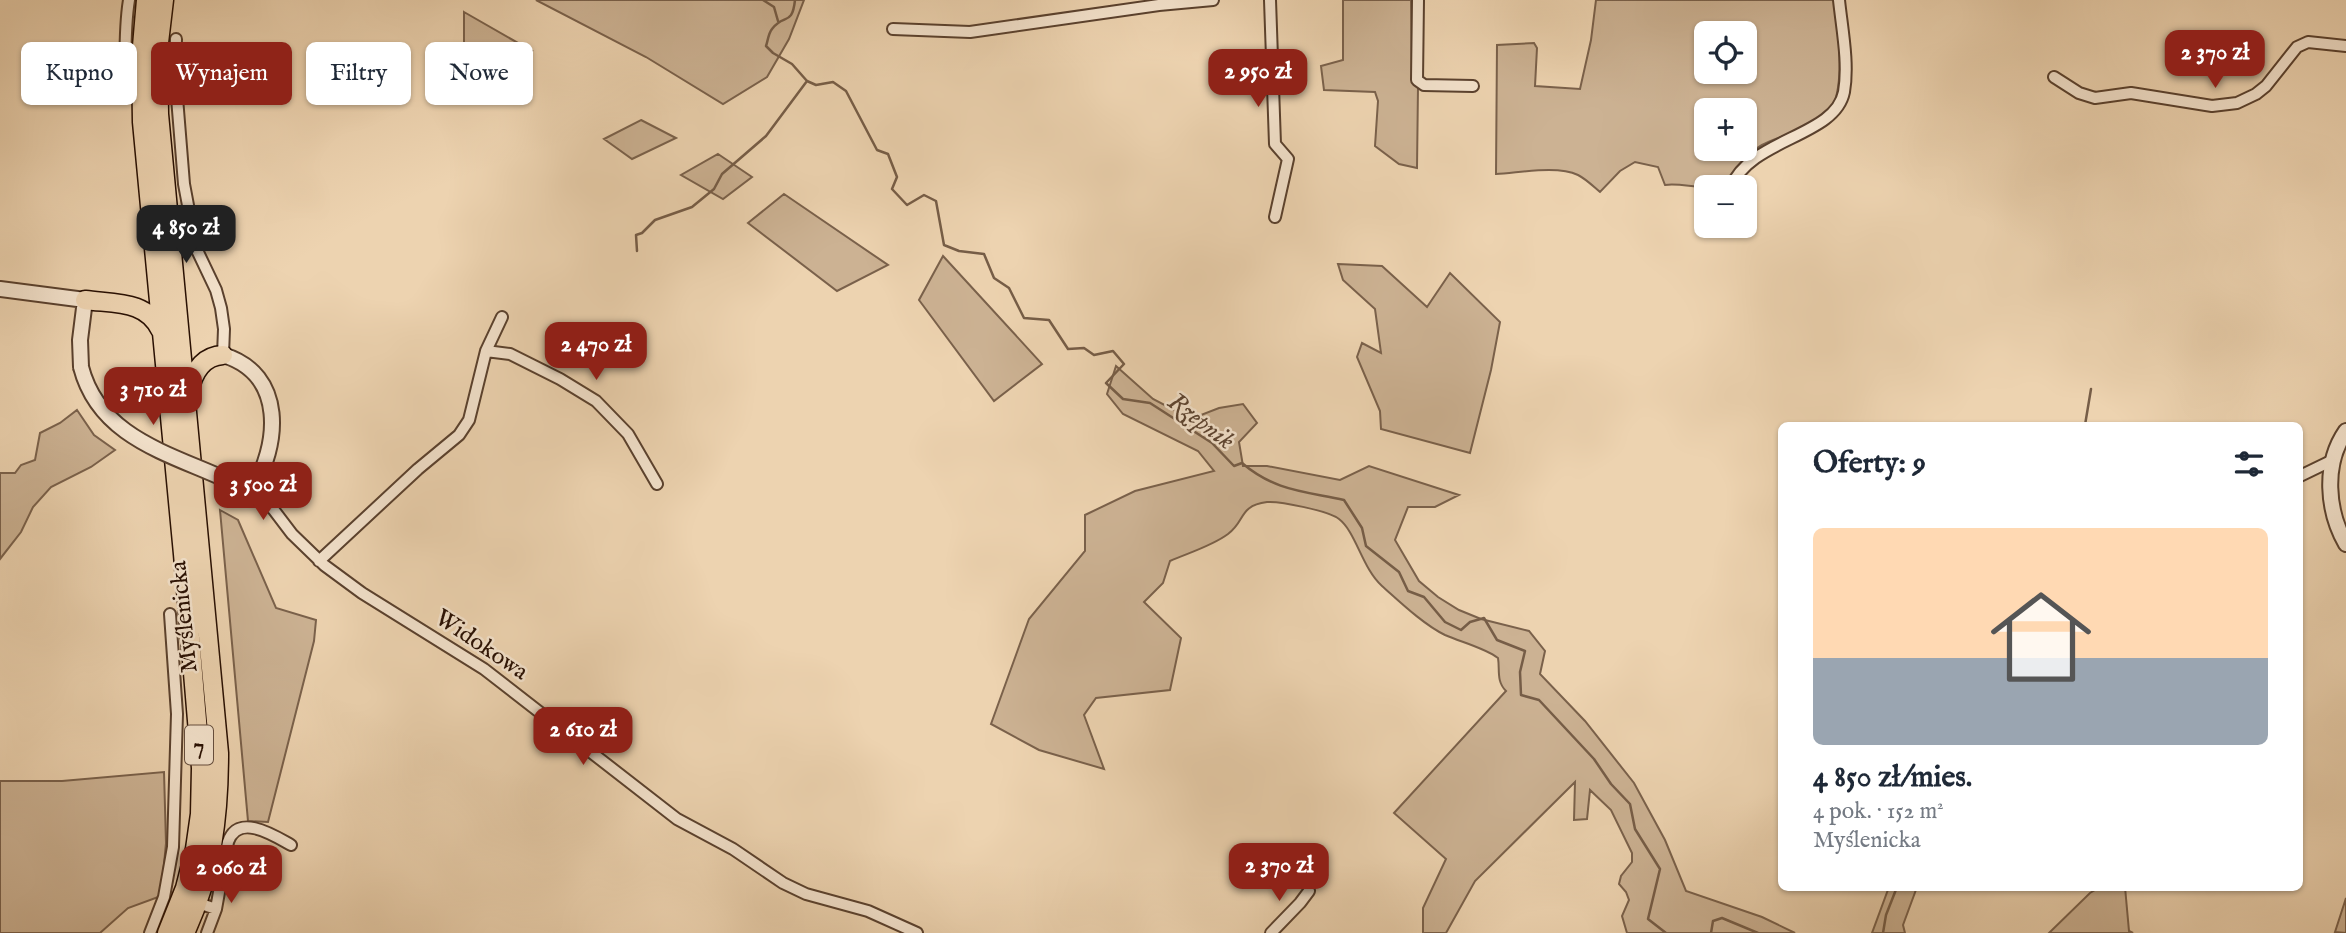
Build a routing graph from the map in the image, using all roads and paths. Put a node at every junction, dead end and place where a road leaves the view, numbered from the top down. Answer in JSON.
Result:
{"nodes":[{"id":1,"x":129,"y":0,"type":"edge"},
{"id":2,"x":146,"y":0,"type":"edge"},
{"id":3,"x":164,"y":0,"type":"edge"},
{"id":4,"x":1213,"y":0,"type":"edge"},
{"id":5,"x":1270,"y":0,"type":"edge"},
{"id":6,"x":1418,"y":0,"type":"edge"},
{"id":7,"x":1839,"y":0,"type":"edge"},
{"id":8,"x":893,"y":29,"type":"dead end"},
{"id":9,"x":176,"y":39,"type":"dead end"},
{"id":10,"x":124,"y":42,"type":"edge"},
{"id":11,"x":2346,"y":46,"type":"edge"},
{"id":12,"x":2054,"y":78,"type":"dead end"},
{"id":13,"x":1473,"y":86,"type":"dead end"},
{"id":14,"x":1739,"y":175,"type":"edge"},
{"id":15,"x":1275,"y":217,"type":"dead end"},
{"id":16,"x":155,"y":264,"type":"junction"},
{"id":17,"x":0,"y":289,"type":"edge"},
{"id":18,"x":85,"y":300,"type":"junction"},
{"id":19,"x":125,"y":305,"type":"junction"},
{"id":20,"x":502,"y":317,"type":"dead end"},
{"id":21,"x":171,"y":333,"type":"junction"},
{"id":22,"x":486,"y":351,"type":"junction"},
{"id":23,"x":223,"y":355,"type":"junction"},
{"id":24,"x":187,"y":404,"type":"junction"},
{"id":25,"x":2346,"y":430,"type":"edge"},
{"id":26,"x":2333,"y":460,"type":"junction"},
{"id":27,"x":2303,"y":474,"type":"edge"},
{"id":28,"x":657,"y":484,"type":"dead end"},
{"id":29,"x":251,"y":492,"type":"junction"},
{"id":30,"x":2346,"y":544,"type":"edge"},
{"id":31,"x":319,"y":561,"type":"junction"},
{"id":32,"x":170,"y":614,"type":"dead end"},
{"id":33,"x":291,"y":845,"type":"dead end"},
{"id":34,"x":1309,"y":891,"type":"dead end"},
{"id":35,"x":198,"y":903,"type":"junction"},
{"id":36,"x":216,"y":909,"type":"junction"},
{"id":37,"x":150,"y":933,"type":"edge"},
{"id":38,"x":167,"y":933,"type":"edge"},
{"id":39,"x":185,"y":933,"type":"edge"},
{"id":40,"x":207,"y":933,"type":"edge"},
{"id":41,"x":917,"y":933,"type":"edge"},
{"id":42,"x":1271,"y":933,"type":"edge"}],
"edges":[{"from":1,"to":10,"type":"street"},
{"from":2,"to":16,"type":"highway","name":"Myślenicka","number":"7"},
{"from":3,"to":21,"type":"highway","name":"Myślenicka","number":"7"},
{"from":4,"to":8,"type":"street"},
{"from":5,"to":15,"type":"street"},
{"from":6,"to":13,"type":"street"},
{"from":7,"to":14,"type":"street"},
{"from":9,"to":23,"type":"street"},
{"from":11,"to":12,"type":"street"},
{"from":16,"to":19,"type":"highway"},
{"from":16,"to":21,"type":"highway","name":"Myślenicka","number":"7"},
{"from":17,"to":18,"type":"street"},
{"from":18,"to":19,"type":"highway"},
{"from":18,"to":29,"type":"street","bridge":true},
{"from":19,"to":21,"type":"highway"},
{"from":20,"to":22,"type":"street"},
{"from":21,"to":23,"type":"highway"},
{"from":21,"to":24,"type":"highway","name":"Myślenicka","number":"7"},
{"from":21,"to":38,"type":"highway","name":"Myślenicka","number":"7"},
{"from":22,"to":28,"type":"street"},
{"from":22,"to":31,"type":"street"},
{"from":23,"to":24,"type":"highway"},
{"from":23,"to":29,"type":"street"},
{"from":24,"to":35,"type":"highway","name":"Myślenicka","number":"7"},
{"from":25,"to":26,"type":"street"},
{"from":26,"to":27,"type":"street"},
{"from":26,"to":30,"type":"street"},
{"from":29,"to":31,"type":"street","name":"Widokowa"},
{"from":31,"to":41,"type":"street","name":"Widokowa"},
{"from":32,"to":37,"type":"street"},
{"from":33,"to":36,"type":"street"},
{"from":34,"to":42,"type":"street"},
{"from":35,"to":36,"type":"street"},
{"from":35,"to":39,"type":"highway","name":"Myślenicka","number":"7"},
{"from":36,"to":40,"type":"street"}]}
